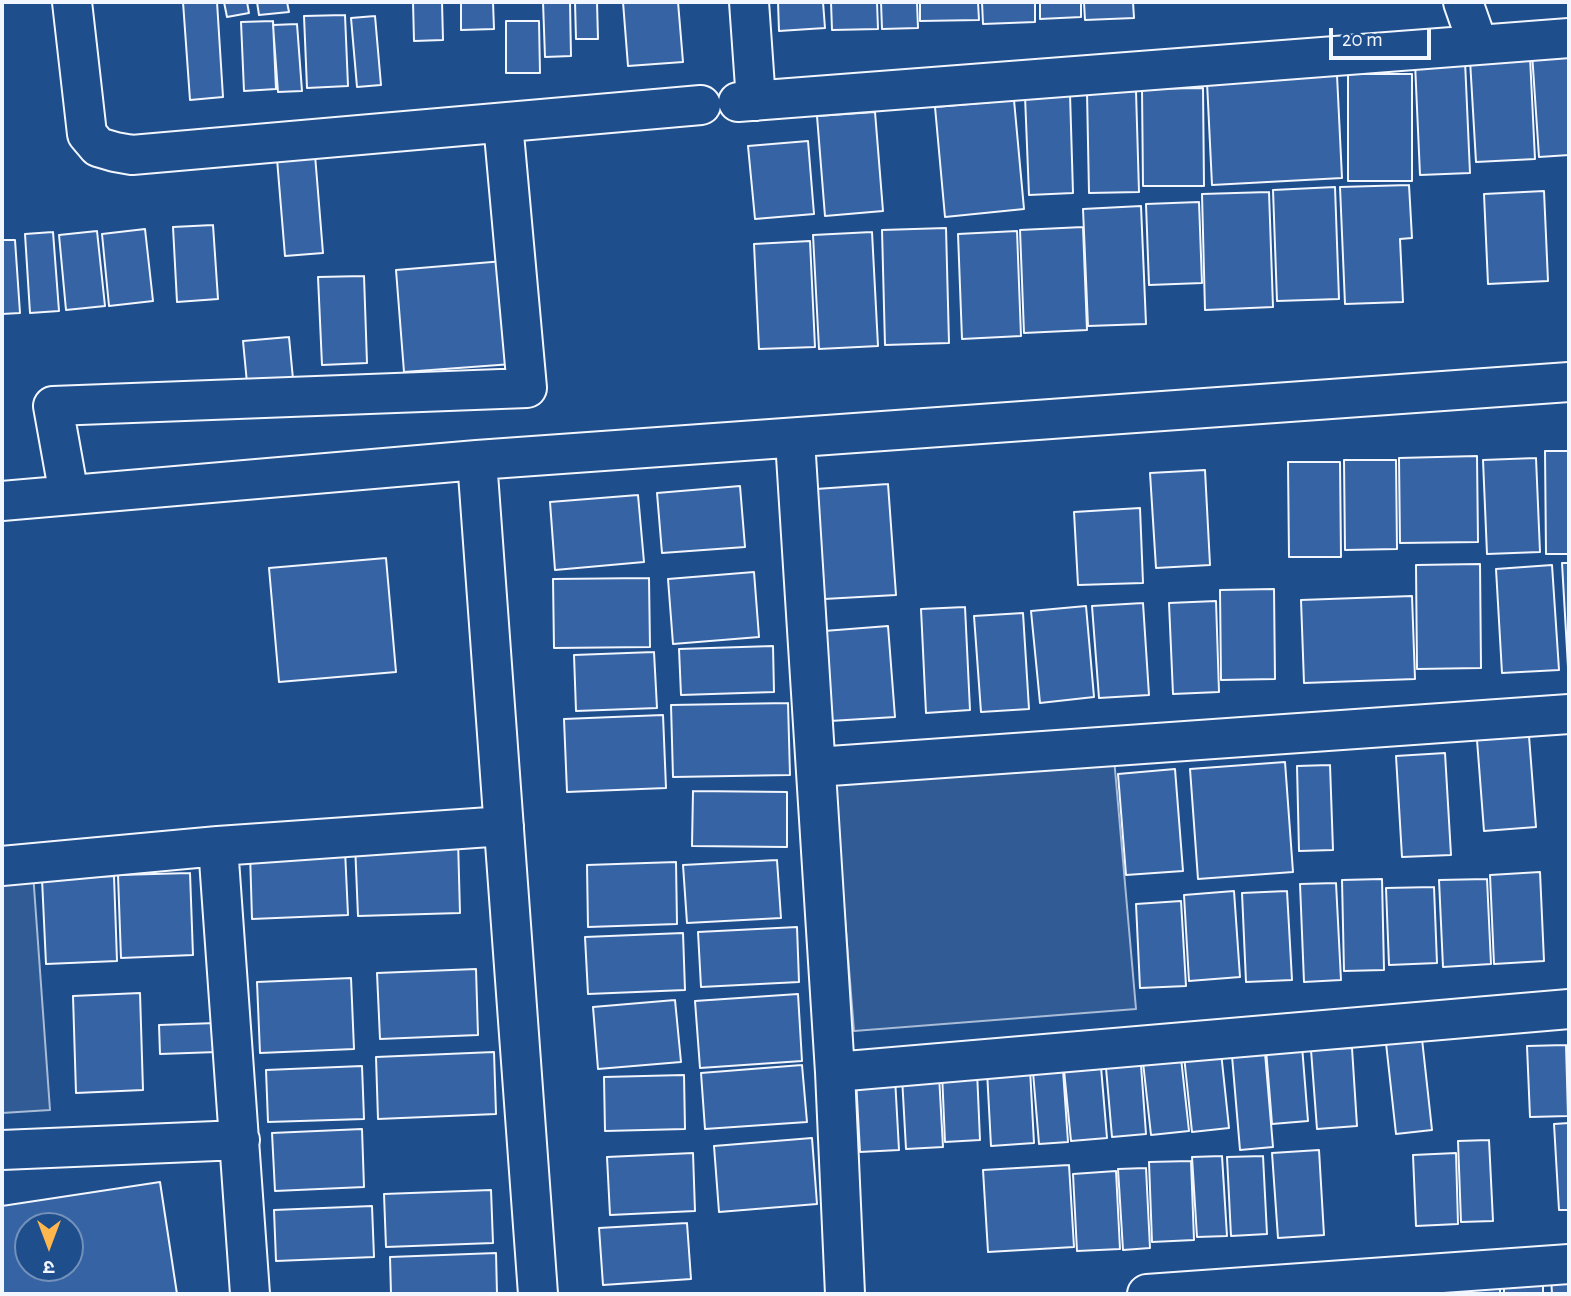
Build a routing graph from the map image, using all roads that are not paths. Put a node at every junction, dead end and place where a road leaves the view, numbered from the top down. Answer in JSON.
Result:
{"nodes":[{"id":1,"x":72,"y":2,"type":"edge"},
{"id":2,"x":749,"y":2,"type":"edge"},
{"id":3,"x":1463,"y":2,"type":"edge"},
{"id":4,"x":1569,"y":38,"type":"edge"},
{"id":5,"x":1479,"y":46,"type":"junction"},
{"id":6,"x":701,"y":105,"type":"dead end"},
{"id":7,"x":503,"y":123,"type":"junction"},
{"id":8,"x":1569,"y":382,"type":"edge"},
{"id":9,"x":794,"y":440,"type":"junction"},
{"id":10,"x":477,"y":460,"type":"junction"},
{"id":11,"x":69,"y":495,"type":"junction"},
{"id":12,"x":2,"y":501,"type":"edge"},
{"id":13,"x":1569,"y":714,"type":"edge"},
{"id":14,"x":816,"y":767,"type":"junction"},
{"id":15,"x":503,"y":826,"type":"junction"},
{"id":16,"x":219,"y":846,"type":"junction"},
{"id":17,"x":2,"y":866,"type":"edge"},
{"id":18,"x":1569,"y":1009,"type":"edge"},
{"id":19,"x":835,"y":1072,"type":"junction"},
{"id":20,"x":240,"y":1140,"type":"junction"},
{"id":21,"x":2,"y":1150,"type":"edge"},
{"id":22,"x":1569,"y":1264,"type":"edge"},
{"id":23,"x":250,"y":1294,"type":"edge"},
{"id":24,"x":538,"y":1294,"type":"edge"},
{"id":25,"x":845,"y":1294,"type":"edge"},
{"id":26,"x":1147,"y":1294,"type":"edge"}],
"edges":[{"from":1,"to":7,"type":"street"},
{"from":2,"to":5,"type":"street"},
{"from":3,"to":5,"type":"street"},
{"from":4,"to":5,"type":"street"},
{"from":6,"to":7,"type":"street"},
{"from":7,"to":11,"type":"street"},
{"from":8,"to":9,"type":"street"},
{"from":9,"to":10,"type":"street"},
{"from":9,"to":14,"type":"street"},
{"from":10,"to":11,"type":"street"},
{"from":10,"to":15,"type":"street"},
{"from":11,"to":12,"type":"street"},
{"from":13,"to":14,"type":"street"},
{"from":14,"to":19,"type":"street"},
{"from":15,"to":16,"type":"street"},
{"from":15,"to":24,"type":"street"},
{"from":16,"to":17,"type":"street"},
{"from":16,"to":20,"type":"street"},
{"from":18,"to":19,"type":"street"},
{"from":19,"to":25,"type":"street"},
{"from":20,"to":21,"type":"street"},
{"from":20,"to":23,"type":"street"},
{"from":22,"to":26,"type":"street"}]}
